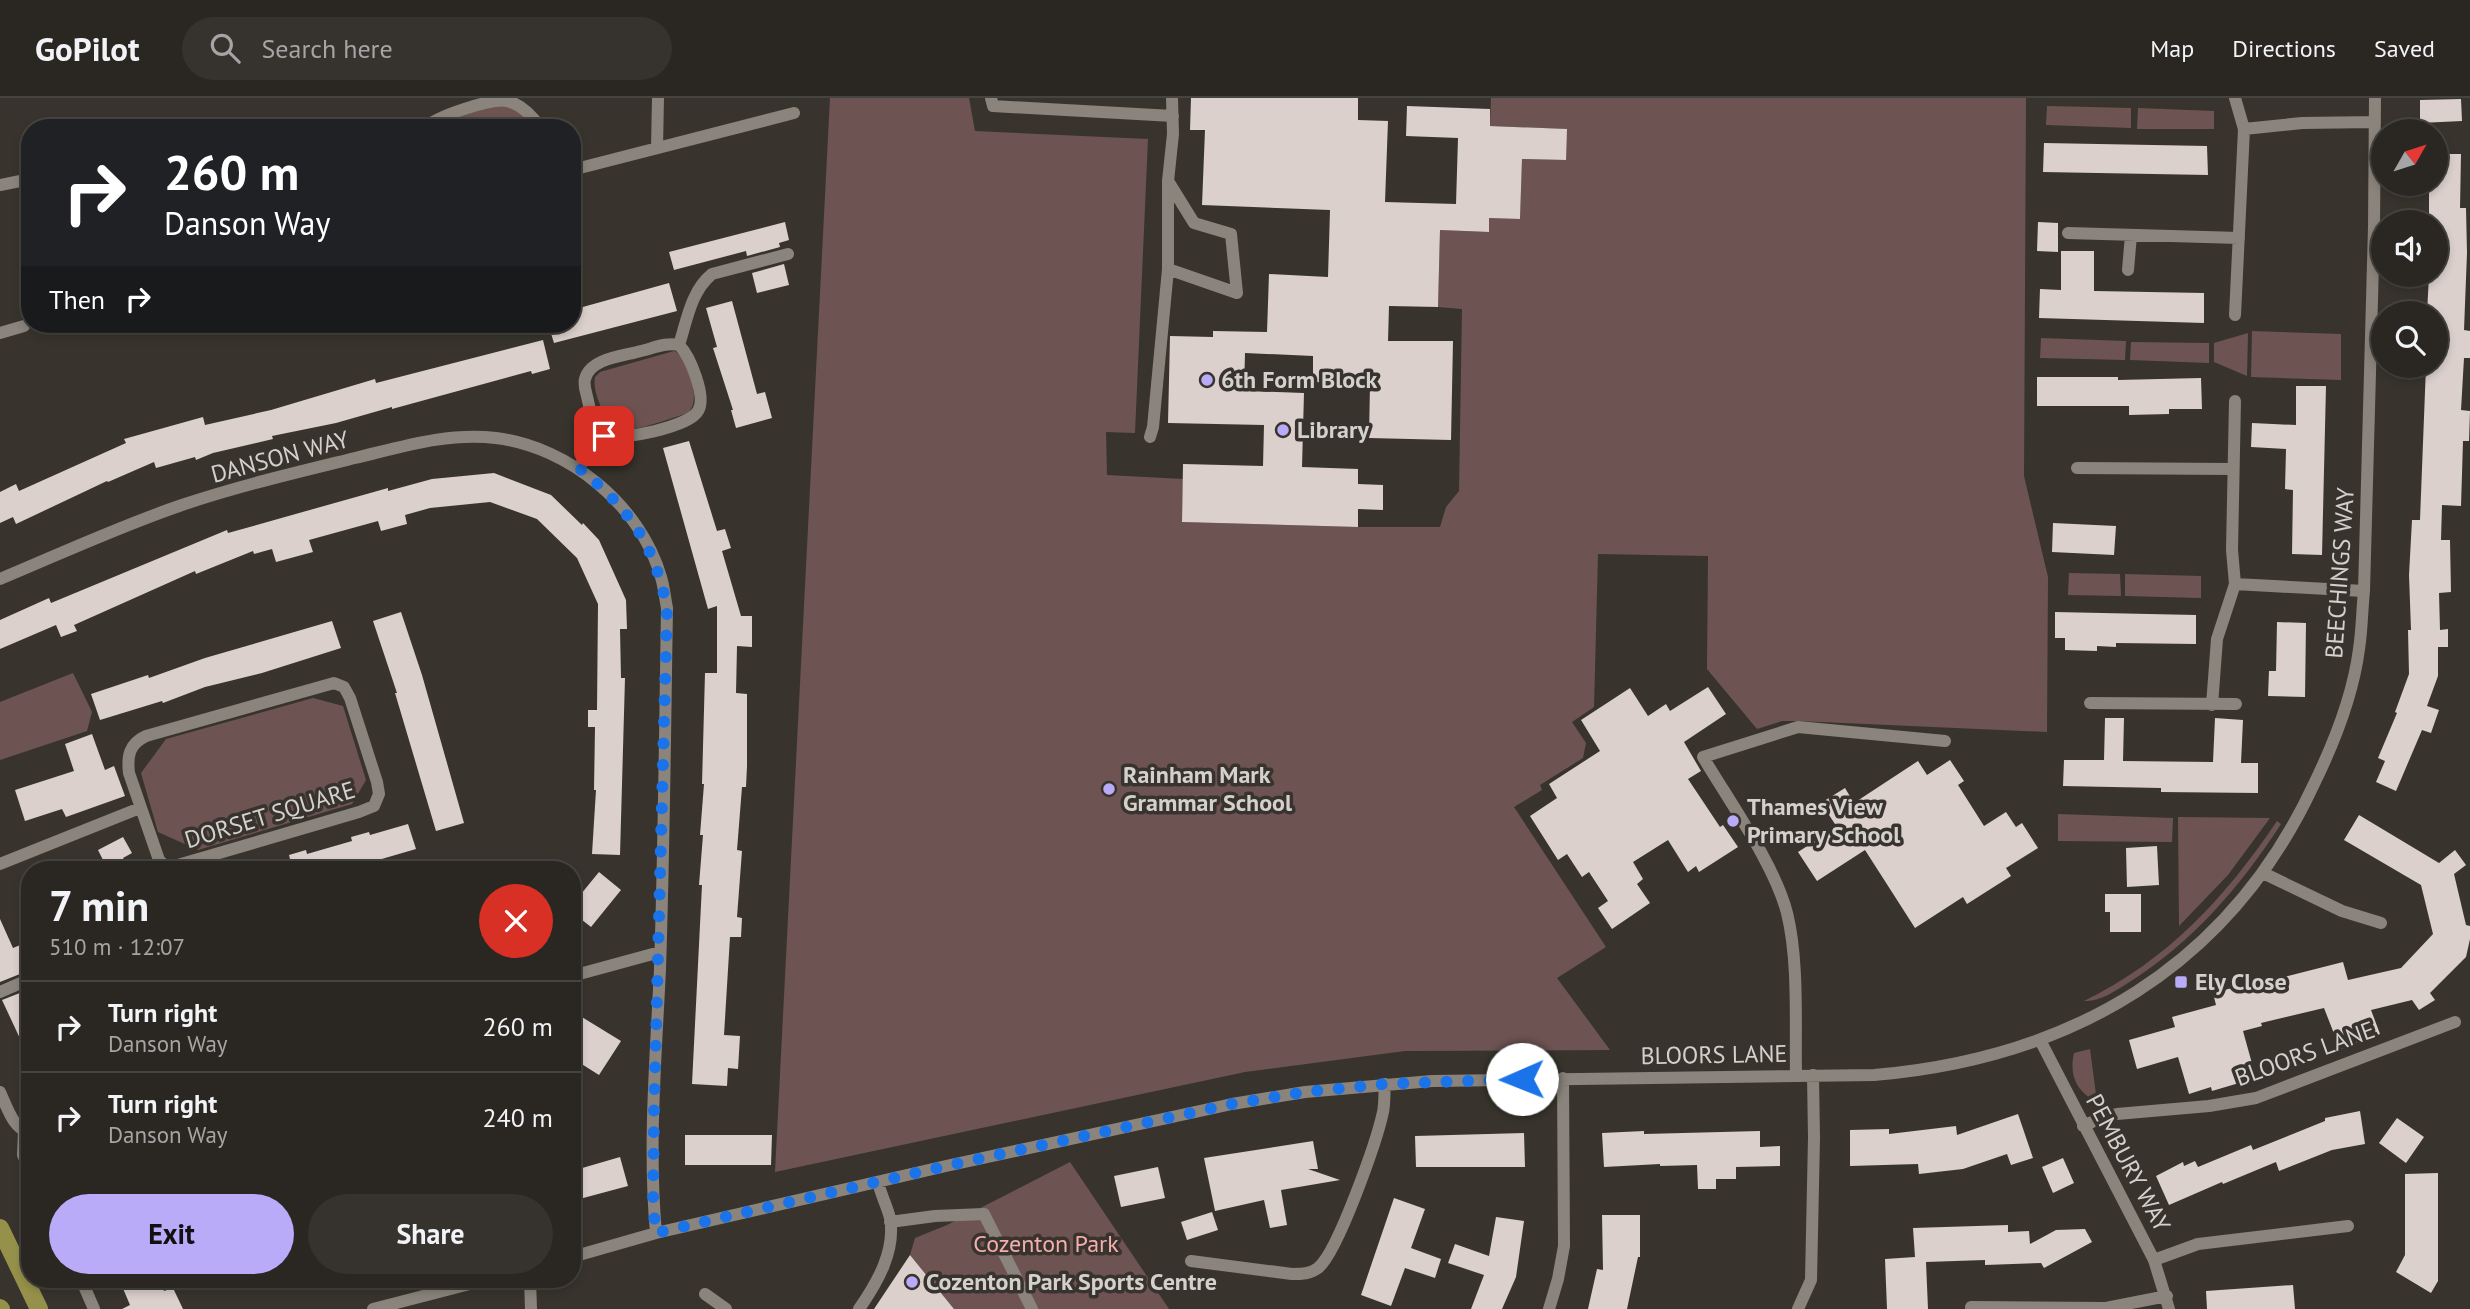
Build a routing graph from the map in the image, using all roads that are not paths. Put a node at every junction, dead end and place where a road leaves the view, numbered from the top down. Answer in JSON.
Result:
{"nodes":[{"id":1,"x":658,"y":98,"type":"edge"},
{"id":2,"x":991,"y":98,"type":"edge"},
{"id":3,"x":1172,"y":98,"type":"edge"},
{"id":4,"x":2235,"y":98,"type":"edge"},
{"id":5,"x":2375,"y":98,"type":"edge"},
{"id":6,"x":1046,"y":104,"type":"edge"},
{"id":7,"x":794,"y":113,"type":"dead end"},
{"id":8,"x":1172,"y":116,"type":"junction"},
{"id":9,"x":439,"y":119,"type":"edge"},
{"id":10,"x":534,"y":119,"type":"edge"},
{"id":11,"x":2375,"y":119,"type":"edge"},
{"id":12,"x":2371,"y":122,"type":"edge"},
{"id":13,"x":2244,"y":129,"type":"junction"},
{"id":14,"x":657,"y":148,"type":"junction"},
{"id":15,"x":581,"y":168,"type":"edge"},
{"id":16,"x":21,"y":181,"type":"edge"},
{"id":17,"x":1168,"y":181,"type":"junction"},
{"id":18,"x":0,"y":186,"type":"edge"},
{"id":19,"x":2373,"y":196,"type":"edge"},
{"id":20,"x":2068,"y":233,"type":"dead end"},
{"id":21,"x":2131,"y":235,"type":"junction"},
{"id":22,"x":2239,"y":238,"type":"junction"},
{"id":23,"x":788,"y":254,"type":"dead end"},
{"id":24,"x":1168,"y":269,"type":"junction"},
{"id":25,"x":2129,"y":270,"type":"dead end"},
{"id":26,"x":2235,"y":315,"type":"dead end"},
{"id":27,"x":21,"y":327,"type":"edge"},
{"id":28,"x":0,"y":334,"type":"edge"},
{"id":29,"x":679,"y":345,"type":"junction"},
{"id":30,"x":2235,"y":401,"type":"dead end"},
{"id":31,"x":604,"y":436,"type":"junction"},
{"id":32,"x":1150,"y":437,"type":"dead end"},
{"id":33,"x":579,"y":468,"type":"junction"},
{"id":34,"x":2077,"y":468,"type":"dead end"},
{"id":35,"x":2233,"y":468,"type":"junction"},
{"id":36,"x":0,"y":579,"type":"edge"},
{"id":37,"x":2235,"y":584,"type":"junction"},
{"id":38,"x":2364,"y":591,"type":"junction"},
{"id":39,"x":2090,"y":703,"type":"dead end"},
{"id":40,"x":2236,"y":704,"type":"dead end"},
{"id":41,"x":2212,"y":705,"type":"junction"},
{"id":42,"x":1945,"y":741,"type":"dead end"},
{"id":43,"x":140,"y":808,"type":"junction"},
{"id":44,"x":160,"y":861,"type":"edge"},
{"id":45,"x":192,"y":861,"type":"edge"},
{"id":46,"x":0,"y":864,"type":"edge"},
{"id":47,"x":2263,"y":873,"type":"junction"},
{"id":48,"x":2381,"y":923,"type":"dead end"},
{"id":49,"x":660,"y":952,"type":"junction"},
{"id":50,"x":581,"y":974,"type":"edge"},
{"id":51,"x":21,"y":983,"type":"edge"},
{"id":52,"x":0,"y":992,"type":"edge"},
{"id":53,"x":2455,"y":1022,"type":"dead end"},
{"id":54,"x":2040,"y":1040,"type":"junction"},
{"id":55,"x":1796,"y":1075,"type":"junction"},
{"id":56,"x":1813,"y":1075,"type":"junction"},
{"id":57,"x":1563,"y":1079,"type":"junction"},
{"id":58,"x":1385,"y":1084,"type":"junction"},
{"id":59,"x":0,"y":1092,"type":"edge"},
{"id":60,"x":2083,"y":1126,"type":"junction"},
{"id":61,"x":21,"y":1128,"type":"edge"},
{"id":62,"x":878,"y":1182,"type":"junction"},
{"id":63,"x":890,"y":1222,"type":"junction"},
{"id":64,"x":2347,"y":1226,"type":"dead end"},
{"id":65,"x":0,"y":1228,"type":"edge"},
{"id":66,"x":656,"y":1233,"type":"junction"},
{"id":67,"x":581,"y":1254,"type":"edge"},
{"id":68,"x":2154,"y":1259,"type":"junction"},
{"id":69,"x":1191,"y":1261,"type":"dead end"},
{"id":70,"x":21,"y":1272,"type":"edge"},
{"id":71,"x":29,"y":1288,"type":"edge"},
{"id":72,"x":85,"y":1288,"type":"edge"},
{"id":73,"x":454,"y":1288,"type":"edge"},
{"id":74,"x":530,"y":1288,"type":"edge"},
{"id":75,"x":705,"y":1294,"type":"dead end"},
{"id":76,"x":2168,"y":1303,"type":"edge"},
{"id":77,"x":1971,"y":1307,"type":"dead end"},
{"id":78,"x":39,"y":1309,"type":"edge"},
{"id":79,"x":94,"y":1309,"type":"edge"},
{"id":80,"x":373,"y":1309,"type":"edge"},
{"id":81,"x":531,"y":1309,"type":"edge"},
{"id":82,"x":726,"y":1309,"type":"edge"},
{"id":83,"x":859,"y":1309,"type":"edge"},
{"id":84,"x":1032,"y":1309,"type":"edge"},
{"id":85,"x":1549,"y":1309,"type":"edge"},
{"id":86,"x":1798,"y":1309,"type":"edge"}],
"edges":[{"from":1,"to":14,"type":"street"},
{"from":2,"to":6,"type":"street"},
{"from":3,"to":8,"type":"street"},
{"from":4,"to":13,"type":"street"},
{"from":5,"to":11,"type":"street","name":"BEECHINGS WAY"},
{"from":6,"to":8,"type":"street"},
{"from":7,"to":14,"type":"street"},
{"from":8,"to":17,"type":"street"},
{"from":9,"to":10,"type":"street"},
{"from":12,"to":13,"type":"street"},
{"from":13,"to":22,"type":"street"},
{"from":14,"to":15,"type":"street"},
{"from":16,"to":18,"type":"street"},
{"from":17,"to":24,"type":"street"},
{"from":17,"to":24,"type":"street"},
{"from":19,"to":38,"type":"street","name":"BEECHINGS WAY"},
{"from":20,"to":21,"type":"street"},
{"from":21,"to":22,"type":"street"},
{"from":21,"to":25,"type":"street"},
{"from":22,"to":26,"type":"street"},
{"from":23,"to":29,"type":"street"},
{"from":24,"to":32,"type":"street"},
{"from":27,"to":28,"type":"street"},
{"from":29,"to":31,"type":"street"},
{"from":29,"to":31,"type":"street"},
{"from":30,"to":35,"type":"street"},
{"from":31,"to":33,"type":"street"},
{"from":33,"to":36,"type":"street","name":"DANSON WAY"},
{"from":33,"to":49,"type":"street","name":"DANSON WAY"},
{"from":34,"to":35,"type":"street"},
{"from":35,"to":37,"type":"street"},
{"from":37,"to":38,"type":"street"},
{"from":37,"to":41,"type":"street"},
{"from":38,"to":47,"type":"street","name":"BEECHINGS WAY"},
{"from":39,"to":41,"type":"street"},
{"from":40,"to":41,"type":"street"},
{"from":42,"to":55,"type":"street"},
{"from":43,"to":44,"type":"street","name":"DORSET SQUARE"},
{"from":43,"to":45,"type":"street","name":"DORSET SQUARE"},
{"from":43,"to":46,"type":"street"},
{"from":47,"to":48,"type":"street"},
{"from":47,"to":54,"type":"street","name":"BEECHINGS WAY"},
{"from":49,"to":50,"type":"street"},
{"from":49,"to":66,"type":"street","name":"DANSON WAY"},
{"from":51,"to":52,"type":"street"},
{"from":53,"to":60,"type":"street","name":"BLOORS LANE"},
{"from":54,"to":56,"type":"street","name":"BLOORS LANE"},
{"from":54,"to":60,"type":"street","name":"PEMBURY WAY"},
{"from":55,"to":56,"type":"street","name":"BLOORS LANE"},
{"from":55,"to":57,"type":"street","name":"BLOORS LANE"},
{"from":56,"to":86,"type":"street"},
{"from":57,"to":58,"type":"street","name":"BLOORS LANE"},
{"from":57,"to":85,"type":"street"},
{"from":58,"to":62,"type":"street","name":"BLOORS LANE"},
{"from":58,"to":69,"type":"street"},
{"from":59,"to":61,"type":"street"},
{"from":60,"to":68,"type":"street","name":"PEMBURY WAY"},
{"from":62,"to":63,"type":"street"},
{"from":62,"to":66,"type":"street","name":"BLOORS LANE"},
{"from":63,"to":83,"type":"street"},
{"from":63,"to":84,"type":"street"},
{"from":64,"to":68,"type":"street"},
{"from":65,"to":70,"type":"main road"},
{"from":66,"to":67,"type":"street","name":"BLOORS LANE"},
{"from":68,"to":76,"type":"street","name":"PEMBURY WAY"},
{"from":71,"to":78,"type":"main road"},
{"from":72,"to":79,"type":"street"},
{"from":73,"to":80,"type":"street"},
{"from":74,"to":81,"type":"street"},
{"from":75,"to":82,"type":"street"},
{"from":76,"to":77,"type":"street"}]}
